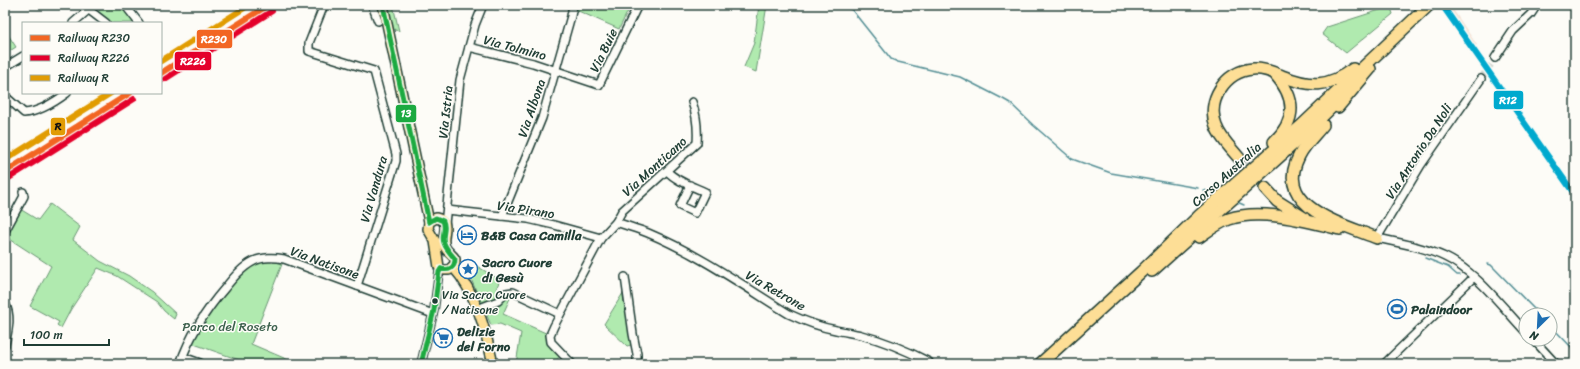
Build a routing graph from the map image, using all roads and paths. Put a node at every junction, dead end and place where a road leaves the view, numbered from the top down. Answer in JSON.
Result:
{"nodes":[{"id":1,"x":125,"y":5,"type":"edge"},
{"id":2,"x":324,"y":5,"type":"edge"},
{"id":3,"x":372,"y":5,"type":"edge"},
{"id":4,"x":383,"y":5,"type":"edge"},
{"id":5,"x":483,"y":5,"type":"edge"},
{"id":6,"x":573,"y":5,"type":"edge"},
{"id":7,"x":638,"y":5,"type":"edge"},
{"id":8,"x":1429,"y":5,"type":"edge"},
{"id":9,"x":1439,"y":5,"type":"edge"},
{"id":10,"x":1537,"y":5,"type":"edge"},
{"id":11,"x":92,"y":8,"type":"edge"},
{"id":12,"x":378,"y":21,"type":"dead end"},
{"id":13,"x":74,"y":22,"type":"edge"},
{"id":14,"x":105,"y":22,"type":"edge"},
{"id":15,"x":138,"y":22,"type":"edge"},
{"id":16,"x":1408,"y":29,"type":"junction"},
{"id":17,"x":469,"y":47,"type":"junction"},
{"id":18,"x":22,"y":57,"type":"edge"},
{"id":19,"x":1495,"y":58,"type":"tunnel mouth"},
{"id":20,"x":5,"y":67,"type":"edge"},
{"id":21,"x":1370,"y":69,"type":"junction"},
{"id":22,"x":556,"y":71,"type":"junction"},
{"id":23,"x":1275,"y":73,"type":"junction"},
{"id":24,"x":1481,"y":79,"type":"tunnel mouth"},
{"id":25,"x":65,"y":94,"type":"edge"},
{"id":26,"x":5,"y":96,"type":"edge"},
{"id":27,"x":692,"y":102,"type":"dead end"},
{"id":28,"x":1239,"y":158,"type":"tunnel mouth"},
{"id":29,"x":667,"y":171,"type":"junction"},
{"id":30,"x":690,"y":185,"type":"dead end"},
{"id":31,"x":1265,"y":188,"type":"tunnel mouth"},
{"id":32,"x":23,"y":192,"type":"dead end"},
{"id":33,"x":447,"y":210,"type":"junction"},
{"id":34,"x":502,"y":216,"type":"junction"},
{"id":35,"x":1200,"y":216,"type":"junction"},
{"id":36,"x":429,"y":222,"type":"junction"},
{"id":37,"x":616,"y":222,"type":"junction"},
{"id":38,"x":1312,"y":222,"type":"junction"},
{"id":39,"x":445,"y":224,"type":"junction"},
{"id":40,"x":5,"y":231,"type":"edge"},
{"id":41,"x":444,"y":234,"type":"junction"},
{"id":42,"x":432,"y":235,"type":"junction"},
{"id":43,"x":601,"y":238,"type":"junction"},
{"id":44,"x":1377,"y":238,"type":"junction"},
{"id":45,"x":450,"y":253,"type":"junction"},
{"id":46,"x":438,"y":258,"type":"junction"},
{"id":47,"x":1164,"y":260,"type":"junction"},
{"id":48,"x":453,"y":267,"type":"junction"},
{"id":49,"x":441,"y":269,"type":"junction"},
{"id":50,"x":625,"y":277,"type":"dead end"},
{"id":51,"x":1474,"y":277,"type":"junction"},
{"id":52,"x":357,"y":286,"type":"junction"},
{"id":53,"x":5,"y":303,"type":"edge"},
{"id":54,"x":477,"y":309,"type":"junction"},
{"id":55,"x":433,"y":314,"type":"junction"},
{"id":56,"x":560,"y":314,"type":"junction"},
{"id":57,"x":1518,"y":324,"type":"edge"},
{"id":58,"x":5,"y":345,"type":"edge"},
{"id":59,"x":1540,"y":347,"type":"edge"},
{"id":60,"x":182,"y":360,"type":"edge"},
{"id":61,"x":930,"y":362,"type":"dead end"},
{"id":62,"x":200,"y":363,"type":"edge"},
{"id":63,"x":421,"y":364,"type":"edge"},
{"id":64,"x":492,"y":364,"type":"edge"},
{"id":65,"x":572,"y":364,"type":"edge"},
{"id":66,"x":637,"y":364,"type":"edge"},
{"id":67,"x":1040,"y":364,"type":"edge"},
{"id":68,"x":1051,"y":364,"type":"edge"},
{"id":69,"x":1384,"y":364,"type":"edge"},
{"id":70,"x":1556,"y":364,"type":"edge"}],
"edges":[{"from":1,"to":15,"type":"street"},
{"from":2,"to":52,"type":"street","name":"Via Vandura"},
{"from":3,"to":12,"type":"street"},
{"from":4,"to":36,"type":"main road"},
{"from":5,"to":17,"type":"street","name":"Via Istria"},
{"from":6,"to":22,"type":"street","name":"Via Albona"},
{"from":7,"to":22,"type":"street","name":"Via Buie"},
{"from":8,"to":16,"type":"highway","name":"Corso Australia"},
{"from":9,"to":16,"type":"highway","name":"Corso Australia"},
{"from":10,"to":19,"type":"street"},
{"from":11,"to":13,"type":"street"},
{"from":11,"to":14,"type":"street"},
{"from":16,"to":21,"type":"highway","name":"Corso Australia"},
{"from":16,"to":23,"type":"highway"},
{"from":16,"to":35,"type":"highway","name":"Corso Australia"},
{"from":17,"to":22,"type":"street","name":"Via Tolmino"},
{"from":17,"to":33,"type":"street","name":"Via Istria"},
{"from":18,"to":20,"type":"street"},
{"from":21,"to":44,"type":"highway"},
{"from":21,"to":47,"type":"highway","name":"Corso Australia"},
{"from":22,"to":34,"type":"street","name":"Via Albona"},
{"from":23,"to":28,"type":"highway"},
{"from":23,"to":35,"type":"highway"},
{"from":24,"to":44,"type":"street","name":"Via Antonio Da Noli"},
{"from":25,"to":26,"type":"street"},
{"from":27,"to":29,"type":"street","name":"Via Monticano"},
{"from":29,"to":30,"type":"street"},
{"from":29,"to":37,"type":"street","name":"Via Monticano"},
{"from":31,"to":38,"type":"highway"},
{"from":32,"to":40,"type":"street"},
{"from":33,"to":34,"type":"street","name":"Via Pirano"},
{"from":33,"to":39,"type":"street","name":"Via Istria"},
{"from":34,"to":43,"type":"street","name":"Via Pirano"},
{"from":35,"to":67,"type":"highway","name":"Corso Australia"},
{"from":36,"to":39,"type":"main road"},
{"from":36,"to":42,"type":"main road"},
{"from":37,"to":43,"type":"street","name":"Via Monticano"},
{"from":37,"to":61,"type":"street","name":"Via Retrone"},
{"from":38,"to":44,"type":"highway"},
{"from":38,"to":47,"type":"highway"},
{"from":39,"to":41,"type":"main road"},
{"from":41,"to":42,"type":"main road"},
{"from":41,"to":45,"type":"main road"},
{"from":42,"to":46,"type":"main road"},
{"from":43,"to":56,"type":"street","name":"Via Monticano"},
{"from":44,"to":51,"type":"street"},
{"from":45,"to":46,"type":"main road"},
{"from":45,"to":48,"type":"main road"},
{"from":46,"to":49,"type":"main road"},
{"from":47,"to":68,"type":"highway","name":"Corso Australia"},
{"from":48,"to":49,"type":"main road"},
{"from":48,"to":54,"type":"main road"},
{"from":49,"to":55,"type":"street"},
{"from":50,"to":66,"type":"street"},
{"from":51,"to":57,"type":"street"},
{"from":51,"to":69,"type":"street"},
{"from":52,"to":55,"type":"street","name":"Via Natisone"},
{"from":52,"to":60,"type":"street","name":"Via Natisone"},
{"from":53,"to":58,"type":"street"},
{"from":54,"to":56,"type":"street"},
{"from":54,"to":64,"type":"main road"},
{"from":55,"to":63,"type":"street"},
{"from":56,"to":65,"type":"street","name":"Via Monticano"},
{"from":59,"to":70,"type":"street"},
{"from":60,"to":62,"type":"street","name":"Via Natisone"}]}
